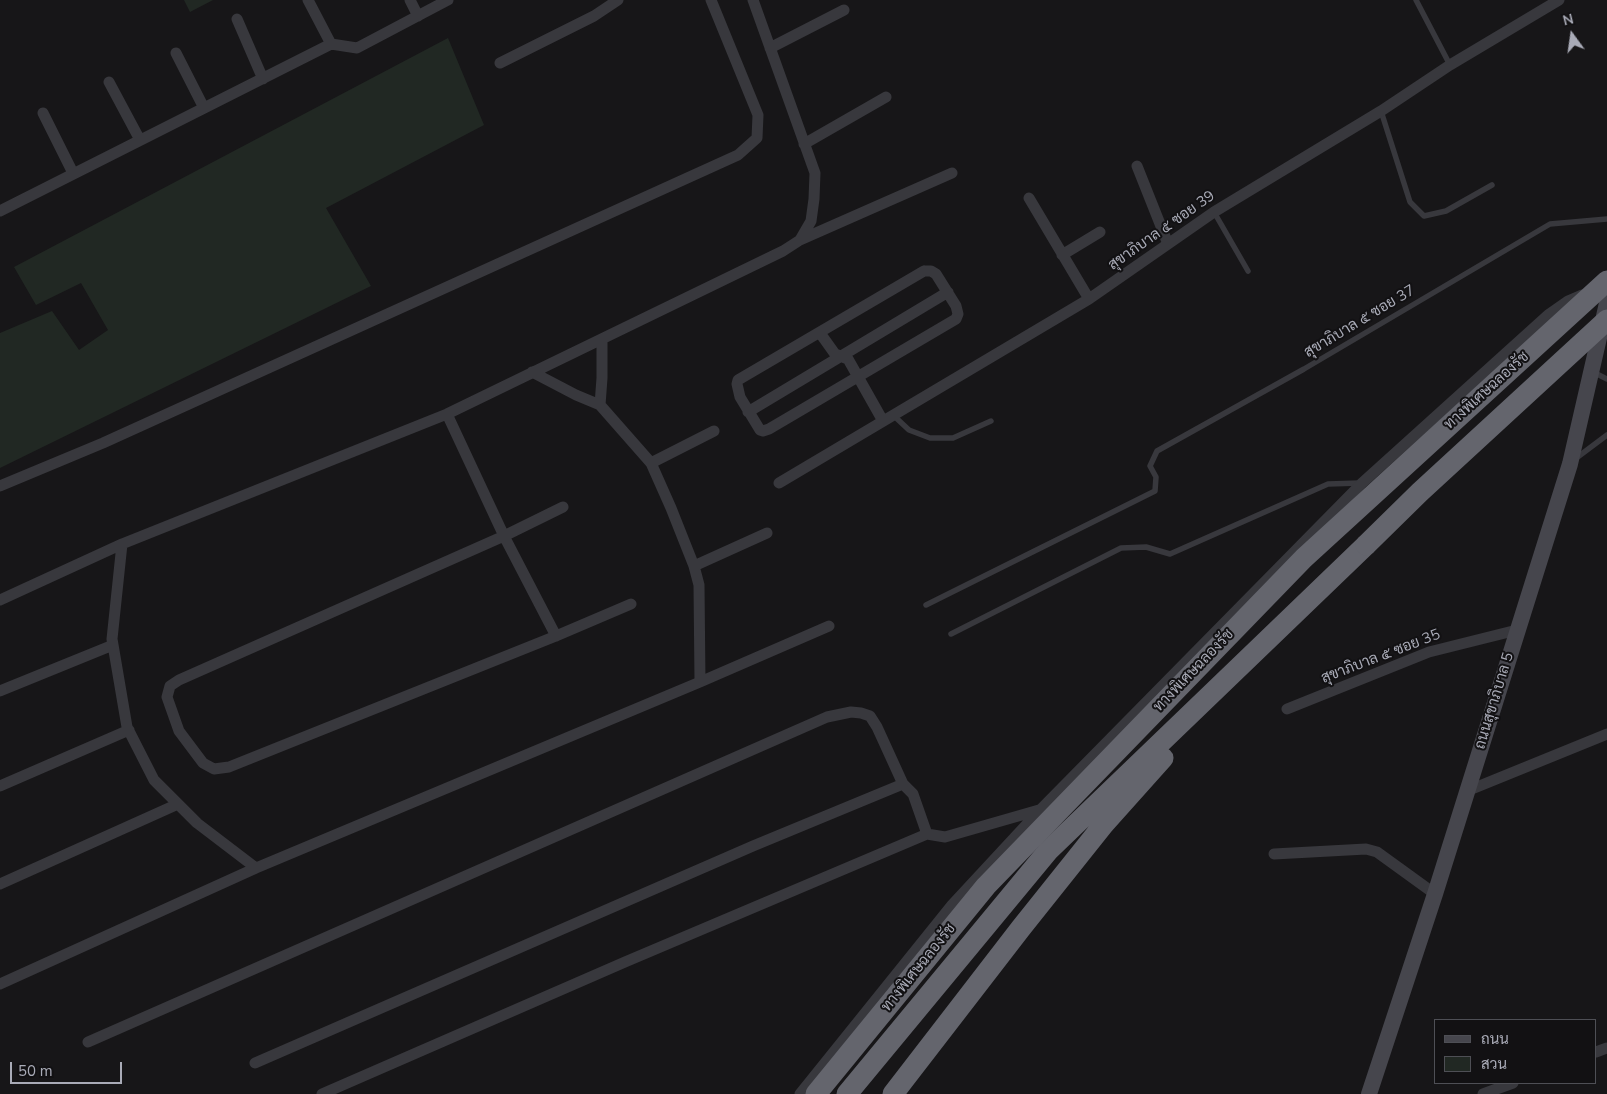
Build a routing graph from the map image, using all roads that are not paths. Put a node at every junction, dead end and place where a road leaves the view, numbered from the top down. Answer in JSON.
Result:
{"nodes":[{"id":1,"x":308,"y":0,"type":"edge"},
{"id":2,"x":410,"y":0,"type":"edge"},
{"id":3,"x":448,"y":0,"type":"edge"},
{"id":4,"x":618,"y":0,"type":"edge"},
{"id":5,"x":711,"y":0,"type":"edge"},
{"id":6,"x":753,"y":0,"type":"edge"},
{"id":7,"x":1416,"y":0,"type":"edge"},
{"id":8,"x":1559,"y":0,"type":"edge"},
{"id":9,"x":844,"y":10,"type":"dead end"},
{"id":10,"x":418,"y":16,"type":"junction"},
{"id":11,"x":237,"y":19,"type":"dead end"},
{"id":12,"x":331,"y":44,"type":"junction"},
{"id":13,"x":770,"y":48,"type":"junction"},
{"id":14,"x":176,"y":53,"type":"dead end"},
{"id":15,"x":500,"y":63,"type":"dead end"},
{"id":16,"x":1450,"y":65,"type":"junction"},
{"id":17,"x":263,"y":79,"type":"junction"},
{"id":18,"x":109,"y":82,"type":"dead end"},
{"id":19,"x":886,"y":97,"type":"dead end"},
{"id":20,"x":204,"y":108,"type":"junction"},
{"id":21,"x":1381,"y":111,"type":"junction"},
{"id":22,"x":43,"y":113,"type":"dead end"},
{"id":23,"x":140,"y":140,"type":"junction"},
{"id":24,"x":804,"y":144,"type":"junction"},
{"id":25,"x":1137,"y":166,"type":"dead end"},
{"id":26,"x":73,"y":173,"type":"junction"},
{"id":27,"x":952,"y":173,"type":"dead end"},
{"id":28,"x":1492,"y":185,"type":"dead end"},
{"id":29,"x":0,"y":197,"type":"edge"},
{"id":30,"x":1029,"y":198,"type":"dead end"},
{"id":31,"x":3,"y":210,"type":"edge"},
{"id":32,"x":1214,"y":212,"type":"junction"},
{"id":33,"x":1607,"y":219,"type":"edge"},
{"id":34,"x":1100,"y":232,"type":"dead end"},
{"id":35,"x":800,"y":240,"type":"junction"},
{"id":36,"x":1168,"y":244,"type":"junction"},
{"id":37,"x":1062,"y":255,"type":"junction"},
{"id":38,"x":1248,"y":271,"type":"dead end"},
{"id":39,"x":1607,"y":281,"type":"edge"},
{"id":40,"x":1607,"y":290,"type":"edge"},
{"id":41,"x":948,"y":292,"type":"junction"},
{"id":42,"x":1090,"y":299,"type":"junction"},
{"id":43,"x":1607,"y":303,"type":"edge"},
{"id":44,"x":1607,"y":320,"type":"edge"},
{"id":45,"x":820,"y":333,"type":"junction"},
{"id":46,"x":602,"y":340,"type":"junction"},
{"id":47,"x":1602,"y":343,"type":"edge"},
{"id":48,"x":839,"y":357,"type":"junction"},
{"id":49,"x":1591,"y":371,"type":"junction"},
{"id":50,"x":532,"y":372,"type":"junction"},
{"id":51,"x":858,"y":377,"type":"junction"},
{"id":52,"x":1607,"y":379,"type":"edge"},
{"id":53,"x":600,"y":405,"type":"junction"},
{"id":54,"x":748,"y":412,"type":"junction"},
{"id":55,"x":447,"y":414,"type":"junction"},
{"id":56,"x":888,"y":418,"type":"junction"},
{"id":57,"x":992,"y":421,"type":"dead end"},
{"id":58,"x":714,"y":431,"type":"dead end"},
{"id":59,"x":1607,"y":435,"type":"edge"},
{"id":60,"x":651,"y":463,"type":"junction"},
{"id":61,"x":1570,"y":464,"type":"junction"},
{"id":62,"x":780,"y":483,"type":"dead end"},
{"id":63,"x":1362,"y":483,"type":"junction"},
{"id":64,"x":0,"y":486,"type":"edge"},
{"id":65,"x":563,"y":507,"type":"dead end"},
{"id":66,"x":767,"y":533,"type":"dead end"},
{"id":67,"x":504,"y":536,"type":"junction"},
{"id":68,"x":122,"y":544,"type":"junction"},
{"id":69,"x":694,"y":566,"type":"junction"},
{"id":70,"x":0,"y":600,"type":"edge"},
{"id":71,"x":631,"y":604,"type":"dead end"},
{"id":72,"x":926,"y":605,"type":"dead end"},
{"id":73,"x":829,"y":626,"type":"dead end"},
{"id":74,"x":1517,"y":630,"type":"junction"},
{"id":75,"x":1275,"y":633,"type":"junction"},
{"id":76,"x":951,"y":634,"type":"dead end"},
{"id":77,"x":556,"y":636,"type":"junction"},
{"id":78,"x":112,"y":645,"type":"junction"},
{"id":79,"x":700,"y":682,"type":"junction"},
{"id":80,"x":0,"y":691,"type":"edge"},
{"id":81,"x":1287,"y":709,"type":"dead end"},
{"id":82,"x":129,"y":730,"type":"junction"},
{"id":83,"x":1607,"y":734,"type":"edge"},
{"id":84,"x":903,"y":784,"type":"junction"},
{"id":85,"x":0,"y":786,"type":"edge"},
{"id":86,"x":1467,"y":791,"type":"junction"},
{"id":87,"x":178,"y":804,"type":"junction"},
{"id":88,"x":1041,"y":809,"type":"junction"},
{"id":89,"x":927,"y":834,"type":"junction"},
{"id":90,"x":1274,"y":854,"type":"dead end"},
{"id":91,"x":256,"y":868,"type":"junction"},
{"id":92,"x":0,"y":884,"type":"edge"},
{"id":93,"x":1435,"y":894,"type":"junction"},
{"id":94,"x":0,"y":984,"type":"edge"},
{"id":95,"x":88,"y":1042,"type":"dead end"},
{"id":96,"x":255,"y":1063,"type":"dead end"},
{"id":97,"x":1510,"y":1084,"type":"edge"},
{"id":98,"x":322,"y":1094,"type":"edge"},
{"id":99,"x":800,"y":1094,"type":"edge"},
{"id":100,"x":816,"y":1094,"type":"edge"},
{"id":101,"x":847,"y":1094,"type":"edge"},
{"id":102,"x":893,"y":1094,"type":"edge"},
{"id":103,"x":1369,"y":1094,"type":"edge"},
{"id":104,"x":1483,"y":1094,"type":"edge"}],
"edges":[{"from":1,"to":12,"type":"street"},
{"from":2,"to":10,"type":"street"},
{"from":3,"to":10,"type":"street"},
{"from":4,"to":15,"type":"street"},
{"from":5,"to":64,"type":"street"},
{"from":6,"to":13,"type":"street"},
{"from":7,"to":16,"type":"lane"},
{"from":8,"to":16,"type":"street","name":"สุขาภิบาล ๕ ซอย 39"},
{"from":9,"to":13,"type":"street"},
{"from":10,"to":12,"type":"street"},
{"from":11,"to":17,"type":"street"},
{"from":12,"to":17,"type":"street"},
{"from":13,"to":24,"type":"street"},
{"from":14,"to":20,"type":"street"},
{"from":16,"to":21,"type":"street","name":"สุขาภิบาล ๕ ซอย 39"},
{"from":17,"to":20,"type":"street"},
{"from":18,"to":23,"type":"street"},
{"from":19,"to":24,"type":"street"},
{"from":20,"to":23,"type":"street"},
{"from":21,"to":28,"type":"lane"},
{"from":21,"to":32,"type":"street","name":"สุขาภิบาล ๕ ซอย 39"},
{"from":22,"to":26,"type":"street"},
{"from":23,"to":26,"type":"street"},
{"from":24,"to":35,"type":"street"},
{"from":25,"to":36,"type":"street"},
{"from":26,"to":31,"type":"street"},
{"from":27,"to":35,"type":"street"},
{"from":29,"to":31,"type":"street"},
{"from":30,"to":37,"type":"street"},
{"from":32,"to":36,"type":"street","name":"สุขาภิบาล ๕ ซอย 39"},
{"from":32,"to":38,"type":"lane"},
{"from":33,"to":72,"type":"lane","name":"สุขาภิบาล ๕ ซอย 37"},
{"from":34,"to":37,"type":"street"},
{"from":35,"to":46,"type":"street"},
{"from":36,"to":42,"type":"street","name":"สุขาภิบาล ๕ ซอย 39"},
{"from":37,"to":42,"type":"street"},
{"from":39,"to":100,"type":"highway","name":"ทางพิเศษฉลองรัช","bridge":true},
{"from":40,"to":63,"type":"street"},
{"from":41,"to":45,"type":"street"},
{"from":41,"to":48,"type":"street"},
{"from":41,"to":51,"type":"street"},
{"from":42,"to":56,"type":"street","name":"สุขาภิบาล ๕ ซอย 39"},
{"from":43,"to":47,"type":"main road","name":"ถนนสุขาภิบาล 5"},
{"from":44,"to":75,"type":"highway","name":"ทางพิเศษฉลองรัช","bridge":true},
{"from":45,"to":48,"type":"street"},
{"from":45,"to":54,"type":"street"},
{"from":46,"to":50,"type":"street"},
{"from":46,"to":53,"type":"street"},
{"from":47,"to":49,"type":"main road","name":"ถนนสุขาภิบาล 5"},
{"from":48,"to":51,"type":"street"},
{"from":48,"to":54,"type":"street"},
{"from":49,"to":52,"type":"lane"},
{"from":49,"to":61,"type":"main road","name":"ถนนสุขาภิบาล 5"},
{"from":50,"to":53,"type":"street"},
{"from":50,"to":55,"type":"street"},
{"from":51,"to":54,"type":"street"},
{"from":51,"to":56,"type":"street"},
{"from":53,"to":60,"type":"street"},
{"from":55,"to":67,"type":"street"},
{"from":55,"to":68,"type":"street"},
{"from":56,"to":57,"type":"lane"},
{"from":56,"to":62,"type":"street","name":"สุขาภิบาล ๕ ซอย 39"},
{"from":58,"to":60,"type":"street"},
{"from":59,"to":61,"type":"lane"},
{"from":60,"to":69,"type":"street"},
{"from":61,"to":74,"type":"main road","name":"ถนนสุขาภิบาล 5"},
{"from":63,"to":76,"type":"lane"},
{"from":63,"to":88,"type":"street"},
{"from":65,"to":67,"type":"street"},
{"from":66,"to":69,"type":"street"},
{"from":67,"to":77,"type":"street"},
{"from":67,"to":77,"type":"street"},
{"from":68,"to":70,"type":"street"},
{"from":68,"to":78,"type":"street"},
{"from":69,"to":79,"type":"street"},
{"from":71,"to":77,"type":"street"},
{"from":73,"to":79,"type":"street"},
{"from":74,"to":81,"type":"street","name":"สุขาภิบาล ๕ ซอย 35"},
{"from":74,"to":86,"type":"main road","name":"ถนนสุขาภิบาล 5"},
{"from":75,"to":101,"type":"highway","name":"ทางพิเศษฉลองรัช"},
{"from":75,"to":102,"type":"highway"},
{"from":78,"to":80,"type":"street"},
{"from":78,"to":82,"type":"street"},
{"from":79,"to":91,"type":"street"},
{"from":82,"to":85,"type":"street"},
{"from":82,"to":87,"type":"street"},
{"from":83,"to":86,"type":"street"},
{"from":84,"to":89,"type":"street"},
{"from":84,"to":95,"type":"street"},
{"from":84,"to":96,"type":"street"},
{"from":86,"to":93,"type":"main road","name":"ถนนสุขาภิบาล 5"},
{"from":87,"to":91,"type":"street"},
{"from":87,"to":92,"type":"street"},
{"from":88,"to":89,"type":"street"},
{"from":88,"to":99,"type":"street"},
{"from":89,"to":98,"type":"street"},
{"from":90,"to":93,"type":"street"},
{"from":91,"to":94,"type":"street"},
{"from":93,"to":103,"type":"main road","name":"ถนนสุขาภิบาล 5"},
{"from":97,"to":104,"type":"street"}]}
